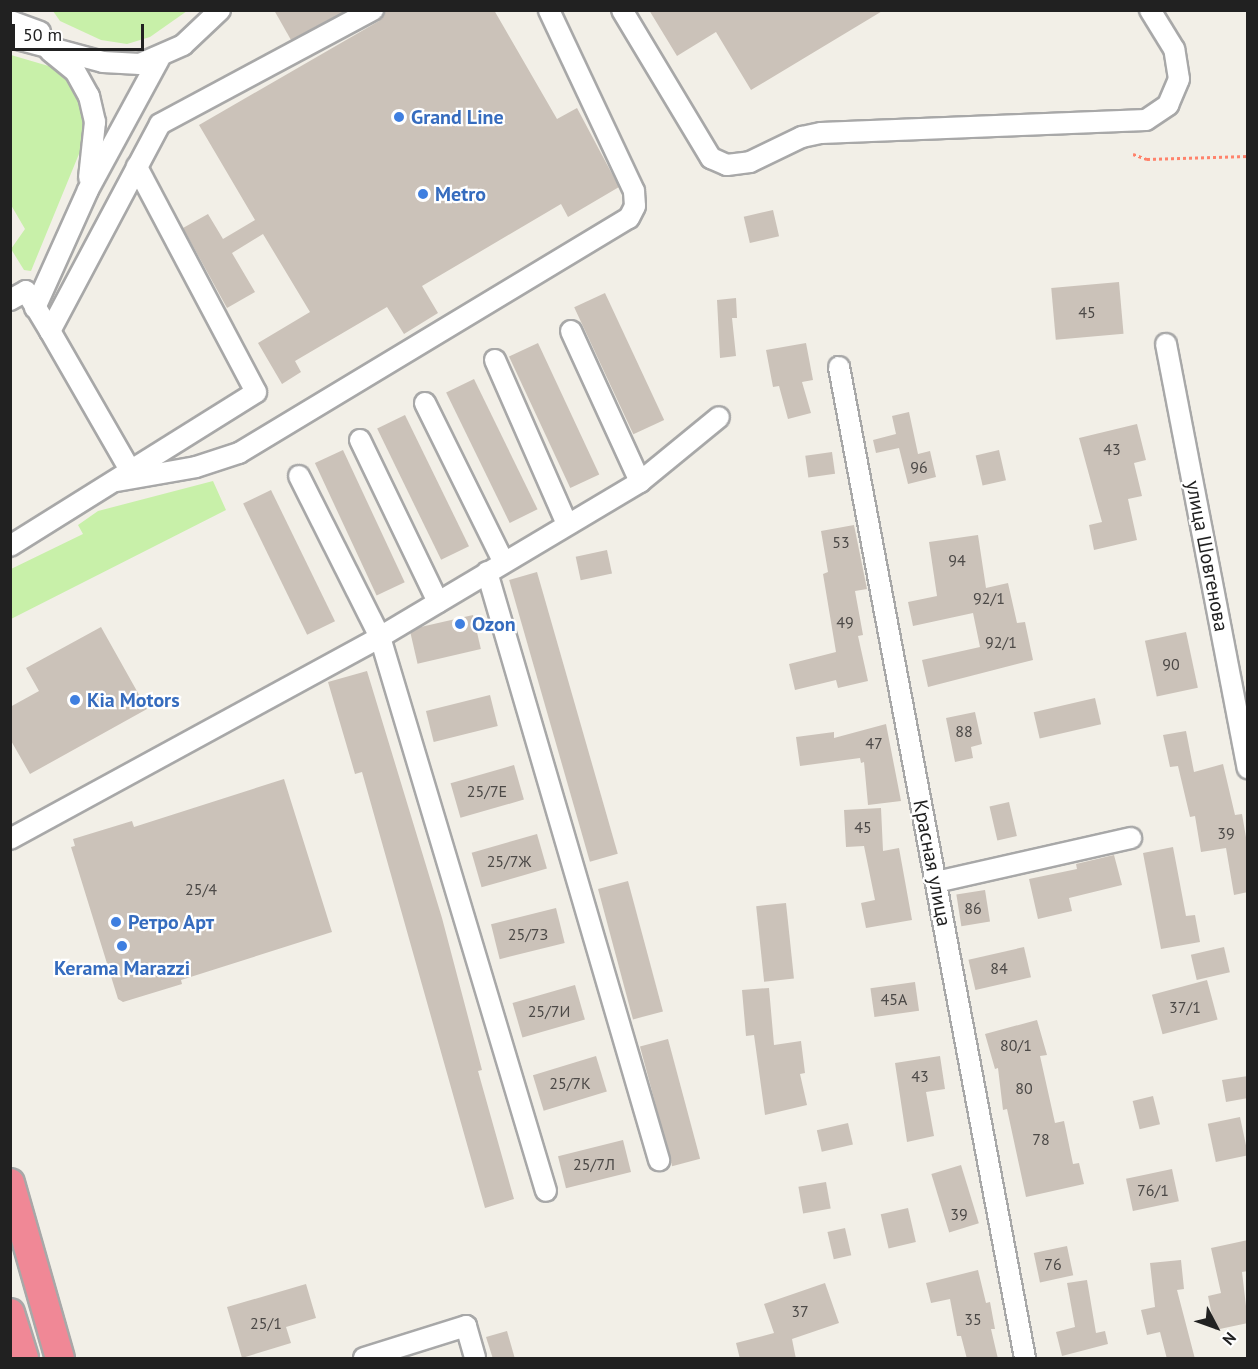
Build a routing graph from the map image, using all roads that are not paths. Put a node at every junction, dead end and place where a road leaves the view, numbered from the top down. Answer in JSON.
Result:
{"nodes":[{"id":1,"x":220,"y":10,"type":"edge"},
{"id":2,"x":373,"y":10,"type":"edge"},
{"id":3,"x":549,"y":10,"type":"edge"},
{"id":4,"x":622,"y":10,"type":"edge"},
{"id":5,"x":1150,"y":10,"type":"edge"},
{"id":6,"x":10,"y":21,"type":"edge"},
{"id":7,"x":10,"y":37,"type":"edge"},
{"id":8,"x":37,"y":42,"type":"junction"},
{"id":9,"x":76,"y":54,"type":"junction"},
{"id":10,"x":159,"y":59,"type":"junction"},
{"id":11,"x":137,"y":167,"type":"junction"},
{"id":12,"x":88,"y":190,"type":"junction"},
{"id":13,"x":10,"y":300,"type":"edge"},
{"id":14,"x":35,"y":308,"type":"junction"},
{"id":15,"x":50,"y":331,"type":"junction"},
{"id":16,"x":571,"y":331,"type":"dead end"},
{"id":17,"x":1166,"y":344,"type":"dead end"},
{"id":18,"x":495,"y":360,"type":"dead end"},
{"id":19,"x":840,"y":367,"type":"dead end"},
{"id":20,"x":424,"y":403,"type":"dead end"},
{"id":21,"x":719,"y":417,"type":"dead end"},
{"id":22,"x":360,"y":440,"type":"dead end"},
{"id":23,"x":124,"y":476,"type":"junction"},
{"id":24,"x":298,"y":476,"type":"dead end"},
{"id":25,"x":640,"y":482,"type":"junction"},
{"id":26,"x":567,"y":524,"type":"junction"},
{"id":27,"x":10,"y":546,"type":"edge"},
{"id":28,"x":503,"y":561,"type":"junction"},
{"id":29,"x":487,"y":572,"type":"junction"},
{"id":30,"x":438,"y":602,"type":"junction"},
{"id":31,"x":380,"y":637,"type":"junction"},
{"id":32,"x":1248,"y":768,"type":"edge"},
{"id":33,"x":1131,"y":838,"type":"dead end"},
{"id":34,"x":10,"y":839,"type":"edge"},
{"id":35,"x":936,"y":882,"type":"junction"},
{"id":36,"x":659,"y":1160,"type":"dead end"},
{"id":37,"x":10,"y":1182,"type":"edge"},
{"id":38,"x":546,"y":1191,"type":"dead end"},
{"id":39,"x":10,"y":1313,"type":"edge"},
{"id":40,"x":399,"y":1354,"type":"edge"},
{"id":41,"x":24,"y":1359,"type":"edge"},
{"id":42,"x":60,"y":1359,"type":"edge"},
{"id":43,"x":364,"y":1359,"type":"edge"},
{"id":44,"x":475,"y":1359,"type":"edge"},
{"id":45,"x":1025,"y":1359,"type":"edge"}],
"edges":[{"from":1,"to":10,"type":"street"},
{"from":2,"to":11,"type":"street"},
{"from":3,"to":23,"type":"street"},
{"from":4,"to":5,"type":"street"},
{"from":6,"to":9,"type":"street"},
{"from":7,"to":8,"type":"street"},
{"from":8,"to":9,"type":"street"},
{"from":8,"to":12,"type":"street"},
{"from":9,"to":10,"type":"street"},
{"from":10,"to":12,"type":"street"},
{"from":11,"to":15,"type":"street"},
{"from":11,"to":23,"type":"street"},
{"from":12,"to":14,"type":"street"},
{"from":13,"to":14,"type":"street"},
{"from":14,"to":15,"type":"street"},
{"from":15,"to":23,"type":"street"},
{"from":16,"to":25,"type":"street"},
{"from":17,"to":32,"type":"street","name":"улица Шовгенова"},
{"from":18,"to":26,"type":"street"},
{"from":19,"to":35,"type":"street","name":"Красная улица"},
{"from":20,"to":28,"type":"street"},
{"from":21,"to":25,"type":"street"},
{"from":22,"to":30,"type":"street"},
{"from":23,"to":27,"type":"street"},
{"from":24,"to":31,"type":"street"},
{"from":25,"to":26,"type":"street"},
{"from":26,"to":28,"type":"street"},
{"from":28,"to":29,"type":"street"},
{"from":29,"to":30,"type":"street"},
{"from":29,"to":36,"type":"street"},
{"from":30,"to":31,"type":"street"},
{"from":31,"to":34,"type":"street"},
{"from":31,"to":38,"type":"street"},
{"from":33,"to":35,"type":"street"},
{"from":35,"to":45,"type":"street","name":"Красная улица"},
{"from":37,"to":42,"type":"highway"},
{"from":39,"to":41,"type":"highway"},
{"from":40,"to":43,"type":"street"},
{"from":40,"to":44,"type":"street"}]}
